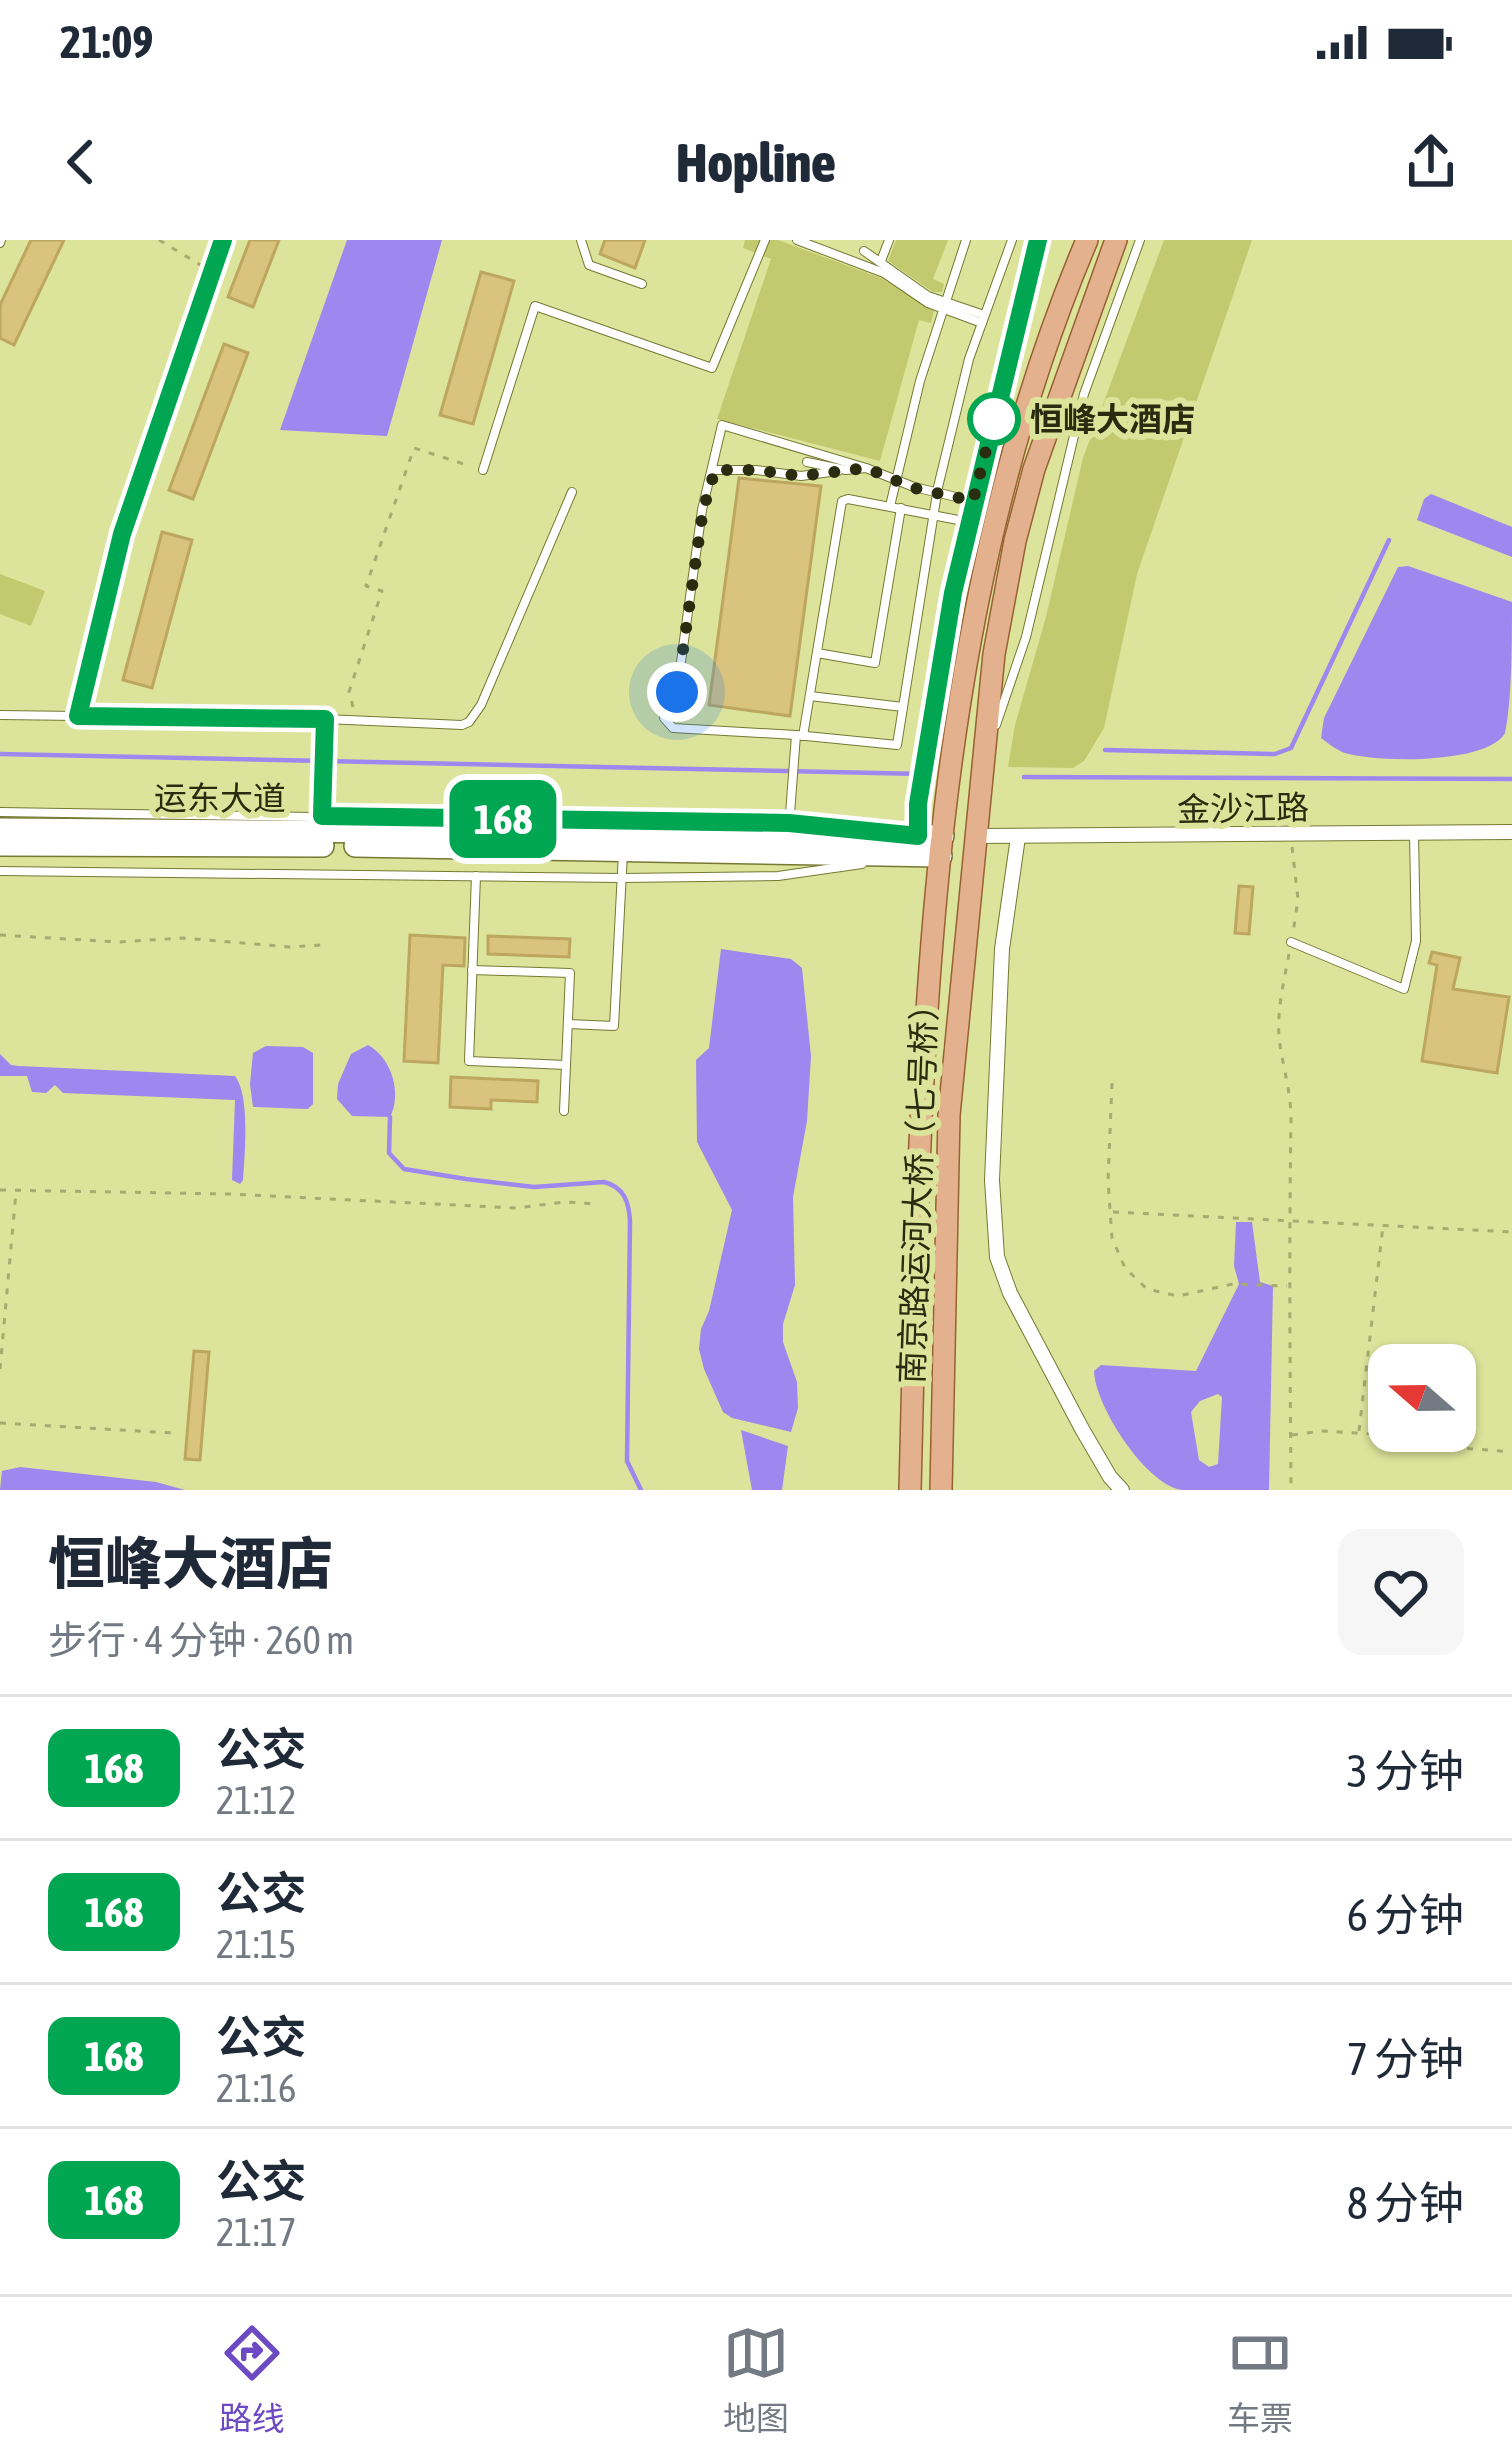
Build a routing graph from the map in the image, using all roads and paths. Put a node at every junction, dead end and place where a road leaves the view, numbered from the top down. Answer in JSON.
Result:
{"nodes":[{"id":1,"x":158,"y":240,"type":"edge"},
{"id":2,"x":223,"y":240,"type":"edge"},
{"id":3,"x":581,"y":240,"type":"edge"},
{"id":4,"x":765,"y":240,"type":"edge"},
{"id":5,"x":797,"y":240,"type":"edge"},
{"id":6,"x":889,"y":240,"type":"edge"},
{"id":7,"x":966,"y":240,"type":"edge"},
{"id":8,"x":1012,"y":240,"type":"edge"},
{"id":9,"x":1038,"y":240,"type":"edge"},
{"id":10,"x":1087,"y":240,"type":"edge"},
{"id":11,"x":1116,"y":240,"type":"edge"},
{"id":12,"x":1140,"y":240,"type":"edge"},
{"id":13,"x":864,"y":251,"type":"dead end"},
{"id":14,"x":880,"y":261,"type":"junction"},
{"id":15,"x":211,"y":271,"type":"junction"},
{"id":16,"x":642,"y":284,"type":"dead end"},
{"id":17,"x":944,"y":306,"type":"junction"},
{"id":18,"x":983,"y":319,"type":"junction"},
{"id":19,"x":1051,"y":421,"type":"junction"},
{"id":20,"x":1075,"y":427,"type":"junction"},
{"id":21,"x":807,"y":462,"type":"dead end"},
{"id":22,"x":866,"y":468,"type":"junction"},
{"id":23,"x":483,"y":470,"type":"joint"},
{"id":24,"x":715,"y":470,"type":"junction"},
{"id":25,"x":847,"y":470,"type":"junction"},
{"id":26,"x":896,"y":479,"type":"junction"},
{"id":27,"x":572,"y":492,"type":"dead end"},
{"id":28,"x":937,"y":494,"type":"junction"},
{"id":29,"x":973,"y":501,"type":"junction"},
{"id":30,"x":896,"y":507,"type":"junction"},
{"id":31,"x":934,"y":514,"type":"junction"},
{"id":32,"x":969,"y":522,"type":"junction"},
{"id":33,"x":817,"y":652,"type":"junction"},
{"id":34,"x":810,"y":696,"type":"junction"},
{"id":35,"x":903,"y":707,"type":"junction"},
{"id":36,"x":0,"y":715,"type":"edge"},
{"id":37,"x":78,"y":716,"type":"junction"},
{"id":38,"x":325,"y":719,"type":"junction"},
{"id":39,"x":357,"y":720,"type":"junction"},
{"id":40,"x":800,"y":735,"type":"junction"},
{"id":41,"x":982,"y":766,"type":"junction"},
{"id":42,"x":0,"y":812,"type":"edge"},
{"id":43,"x":322,"y":824,"type":"junction"},
{"id":44,"x":0,"y":829,"type":"edge"},
{"id":45,"x":1512,"y":832,"type":"edge"},
{"id":46,"x":1414,"y":833,"type":"junction"},
{"id":47,"x":1289,"y":834,"type":"junction"},
{"id":48,"x":974,"y":836,"type":"junction"},
{"id":49,"x":1018,"y":837,"type":"junction"},
{"id":50,"x":624,"y":843,"type":"junction"},
{"id":51,"x":0,"y":844,"type":"edge"},
{"id":52,"x":931,"y":846,"type":"junction"},
{"id":53,"x":789,"y":847,"type":"junction"},
{"id":54,"x":0,"y":871,"type":"edge"},
{"id":55,"x":476,"y":876,"type":"junction"},
{"id":56,"x":622,"y":878,"type":"junction"},
{"id":57,"x":0,"y":935,"type":"edge"},
{"id":58,"x":1291,"y":941,"type":"junction"},
{"id":59,"x":322,"y":945,"type":"dead end"},
{"id":60,"x":472,"y":970,"type":"junction"},
{"id":61,"x":568,"y":1024,"type":"junction"},
{"id":62,"x":566,"y":1065,"type":"junction"},
{"id":63,"x":1112,"y":1083,"type":"dead end"},
{"id":64,"x":564,"y":1112,"type":"dead end"},
{"id":65,"x":0,"y":1190,"type":"edge"},
{"id":66,"x":16,"y":1190,"type":"junction"},
{"id":67,"x":598,"y":1204,"type":"dead end"},
{"id":68,"x":1113,"y":1212,"type":"junction"},
{"id":69,"x":1288,"y":1220,"type":"junction"},
{"id":70,"x":1383,"y":1225,"type":"junction"},
{"id":71,"x":1512,"y":1232,"type":"edge"},
{"id":72,"x":1289,"y":1286,"type":"junction"},
{"id":73,"x":0,"y":1370,"type":"edge"},
{"id":74,"x":0,"y":1423,"type":"edge"},
{"id":75,"x":1359,"y":1432,"type":"junction"},
{"id":76,"x":173,"y":1433,"type":"dead end"},
{"id":77,"x":1290,"y":1435,"type":"junction"},
{"id":78,"x":1512,"y":1452,"type":"edge"},
{"id":79,"x":910,"y":1490,"type":"edge"},
{"id":80,"x":940,"y":1490,"type":"edge"},
{"id":81,"x":1122,"y":1490,"type":"edge"},
{"id":82,"x":1291,"y":1490,"type":"edge"}],
"edges":[{"from":1,"to":15,"type":"path"},
{"from":2,"to":15,"type":"lane"},
{"from":3,"to":16,"type":"lane"},
{"from":4,"to":23,"type":"lane"},
{"from":5,"to":17,"type":"lane"},
{"from":6,"to":14,"type":"lane"},
{"from":7,"to":17,"type":"lane"},
{"from":8,"to":18,"type":"lane"},
{"from":9,"to":29,"type":"lane"},
{"from":10,"to":52,"type":"main road","name":"南京路运河大桥（七号桥）"},
{"from":11,"to":19,"type":"main road","name":"南京路运河大桥（七号桥）"},
{"from":12,"to":20,"type":"lane"},
{"from":13,"to":14,"type":"lane"},
{"from":14,"to":17,"type":"lane"},
{"from":15,"to":37,"type":"lane"},
{"from":17,"to":18,"type":"lane"},
{"from":17,"to":26,"type":"lane"},
{"from":18,"to":28,"type":"lane"},
{"from":19,"to":20,"type":"lane"},
{"from":19,"to":41,"type":"main road","name":"南京路运河大桥（七号桥）"},
{"from":20,"to":41,"type":"lane"},
{"from":21,"to":25,"type":"lane"},
{"from":22,"to":24,"type":"lane"},
{"from":22,"to":25,"type":"lane"},
{"from":22,"to":26,"type":"lane"},
{"from":23,"to":39,"type":"path"},
{"from":24,"to":25,"type":"lane"},
{"from":24,"to":40,"type":"lane"},
{"from":26,"to":28,"type":"lane"},
{"from":26,"to":30,"type":"lane"},
{"from":27,"to":39,"type":"lane"},
{"from":28,"to":29,"type":"lane"},
{"from":28,"to":31,"type":"lane"},
{"from":29,"to":32,"type":"lane"},
{"from":30,"to":31,"type":"lane"},
{"from":30,"to":33,"type":"lane"},
{"from":30,"to":33,"type":"lane"},
{"from":31,"to":32,"type":"lane"},
{"from":31,"to":35,"type":"lane"},
{"from":32,"to":52,"type":"lane"},
{"from":33,"to":34,"type":"lane"},
{"from":34,"to":35,"type":"lane"},
{"from":34,"to":40,"type":"lane"},
{"from":35,"to":40,"type":"lane"},
{"from":36,"to":37,"type":"lane"},
{"from":37,"to":38,"type":"lane"},
{"from":38,"to":39,"type":"lane"},
{"from":38,"to":43,"type":"lane"},
{"from":40,"to":53,"type":"lane"},
{"from":41,"to":48,"type":"main road","name":"南京路运河大桥（七号桥）"},
{"from":42,"to":43,"type":"lane"},
{"from":43,"to":44,"type":"main road","name":"运东大道"},
{"from":43,"to":50,"type":"main road","name":"运东大道"},
{"from":43,"to":53,"type":"lane"},
{"from":45,"to":46,"type":"street","name":"金沙江路"},
{"from":46,"to":47,"type":"street","name":"金沙江路"},
{"from":46,"to":58,"type":"lane"},
{"from":47,"to":49,"type":"street","name":"金沙江路"},
{"from":47,"to":58,"type":"path"},
{"from":48,"to":49,"type":"street","name":"金沙江路"},
{"from":48,"to":80,"type":"main road","name":"南京路运河大桥（七号桥）"},
{"from":49,"to":81,"type":"street"},
{"from":50,"to":51,"type":"main road","name":"运东大道"},
{"from":50,"to":53,"type":"main road","name":"运东大道"},
{"from":50,"to":56,"type":"lane"},
{"from":52,"to":53,"type":"main road","name":"运东大道"},
{"from":52,"to":53,"type":"lane"},
{"from":52,"to":79,"type":"main road","name":"南京路运河大桥（七号桥）"},
{"from":53,"to":56,"type":"lane"},
{"from":54,"to":55,"type":"lane"},
{"from":55,"to":56,"type":"lane"},
{"from":55,"to":60,"type":"lane"},
{"from":56,"to":61,"type":"lane"},
{"from":57,"to":59,"type":"path"},
{"from":58,"to":69,"type":"path"},
{"from":60,"to":61,"type":"lane"},
{"from":60,"to":62,"type":"lane"},
{"from":61,"to":62,"type":"lane"},
{"from":62,"to":64,"type":"lane"},
{"from":63,"to":68,"type":"path"},
{"from":65,"to":66,"type":"path"},
{"from":66,"to":67,"type":"path"},
{"from":66,"to":73,"type":"path"},
{"from":68,"to":69,"type":"path"},
{"from":68,"to":72,"type":"path"},
{"from":69,"to":70,"type":"path"},
{"from":69,"to":72,"type":"path"},
{"from":70,"to":71,"type":"path"},
{"from":70,"to":75,"type":"path"},
{"from":72,"to":77,"type":"path"},
{"from":74,"to":76,"type":"path"},
{"from":75,"to":77,"type":"path"},
{"from":75,"to":78,"type":"path"},
{"from":77,"to":82,"type":"path"}]}
